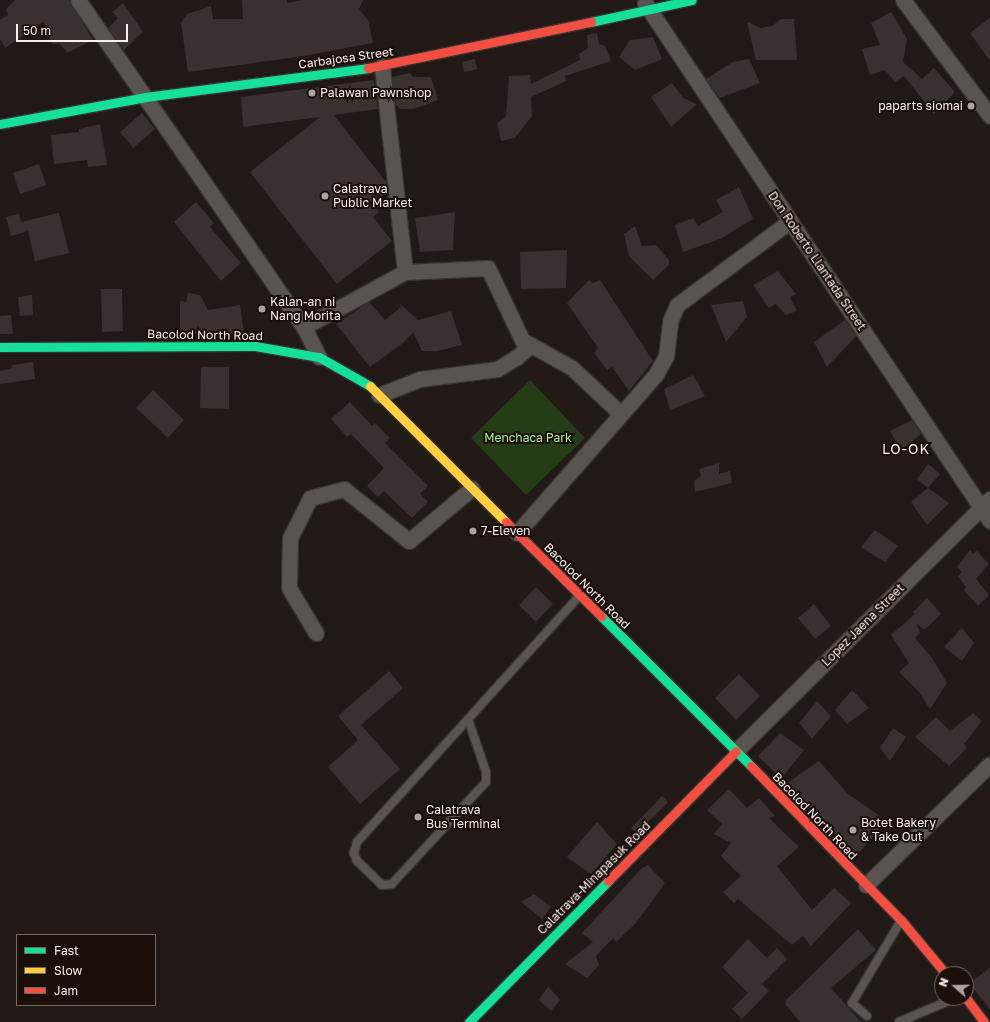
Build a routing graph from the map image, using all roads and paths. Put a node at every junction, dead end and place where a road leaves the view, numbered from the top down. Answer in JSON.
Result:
{"nodes":[{"id":1,"x":78,"y":0,"type":"edge"},
{"id":2,"x":692,"y":0,"type":"edge"},
{"id":3,"x":903,"y":0,"type":"edge"},
{"id":4,"x":646,"y":4,"type":"edge"},
{"id":5,"x":382,"y":66,"type":"junction"},
{"id":6,"x":146,"y":97,"type":"junction"},
{"id":7,"x":990,"y":116,"type":"edge"},
{"id":8,"x":0,"y":124,"type":"edge"},
{"id":9,"x":790,"y":221,"type":"junction"},
{"id":10,"x":405,"y":272,"type":"junction"},
{"id":11,"x":304,"y":327,"type":"junction"},
{"id":12,"x":531,"y":345,"type":"junction"},
{"id":13,"x":0,"y":347,"type":"edge"},
{"id":14,"x":319,"y":357,"type":"junction"},
{"id":15,"x":379,"y":395,"type":"junction"},
{"id":16,"x":621,"y":414,"type":"junction"},
{"id":17,"x":472,"y":488,"type":"junction"},
{"id":18,"x":986,"y":503,"type":"edge"},
{"id":19,"x":990,"y":521,"type":"edge"},
{"id":20,"x":517,"y":533,"type":"junction"},
{"id":21,"x":580,"y":595,"type":"junction"},
{"id":22,"x":316,"y":633,"type":"dead end"},
{"id":23,"x":468,"y":719,"type":"junction"},
{"id":24,"x":736,"y":751,"type":"junction"},
{"id":25,"x":990,"y":764,"type":"edge"},
{"id":26,"x":866,"y":885,"type":"junction"},
{"id":27,"x":901,"y":920,"type":"junction"},
{"id":28,"x":939,"y":966,"type":"edge"},
{"id":29,"x":936,"y":1006,"type":"edge"},
{"id":30,"x":972,"y":1006,"type":"edge"},
{"id":31,"x":867,"y":1016,"type":"dead end"},
{"id":32,"x":469,"y":1022,"type":"edge"},
{"id":33,"x":899,"y":1022,"type":"edge"},
{"id":34,"x":984,"y":1022,"type":"edge"}],
"edges":[{"from":1,"to":6,"type":"street"},
{"from":2,"to":4,"type":"main road","name":"Carbajosa Street"},
{"from":3,"to":7,"type":"street"},
{"from":4,"to":5,"type":"main road","name":"Carbajosa Street"},
{"from":4,"to":9,"type":"street","name":"Don Roberto Llantada Street"},
{"from":5,"to":6,"type":"main road","name":"Carbajosa Street"},
{"from":5,"to":10,"type":"street"},
{"from":6,"to":8,"type":"main road","name":"Carbajosa Street"},
{"from":6,"to":11,"type":"street"},
{"from":9,"to":16,"type":"street"},
{"from":9,"to":18,"type":"street","name":"Don Roberto Llantada Street"},
{"from":10,"to":11,"type":"street"},
{"from":10,"to":12,"type":"street"},
{"from":11,"to":14,"type":"street"},
{"from":12,"to":15,"type":"street"},
{"from":12,"to":16,"type":"street"},
{"from":13,"to":14,"type":"main road","name":"Bacolod North Road"},
{"from":14,"to":15,"type":"main road","name":"Bacolod North Road"},
{"from":15,"to":17,"type":"main road","name":"Bacolod North Road"},
{"from":16,"to":20,"type":"street"},
{"from":17,"to":20,"type":"main road","name":"Bacolod North Road"},
{"from":17,"to":22,"type":"street"},
{"from":18,"to":19,"type":"street","name":"Don Roberto Llantada Street"},
{"from":18,"to":24,"type":"street","name":"Lopez Jaena Street"},
{"from":20,"to":21,"type":"main road","name":"Bacolod North Road"},
{"from":21,"to":23,"type":"lane"},
{"from":21,"to":24,"type":"main road","name":"Bacolod North Road"},
{"from":23,"to":23,"type":"lane"},
{"from":24,"to":26,"type":"main road","name":"Bacolod North Road"},
{"from":24,"to":32,"type":"main road","name":"Calatrava-Minapasuk Road"},
{"from":25,"to":26,"type":"street"},
{"from":26,"to":27,"type":"main road","name":"Bacolod North Road"},
{"from":27,"to":28,"type":"main road","name":"Bacolod North Road"},
{"from":27,"to":31,"type":"lane"},
{"from":29,"to":33,"type":"lane"},
{"from":30,"to":34,"type":"main road"}]}
